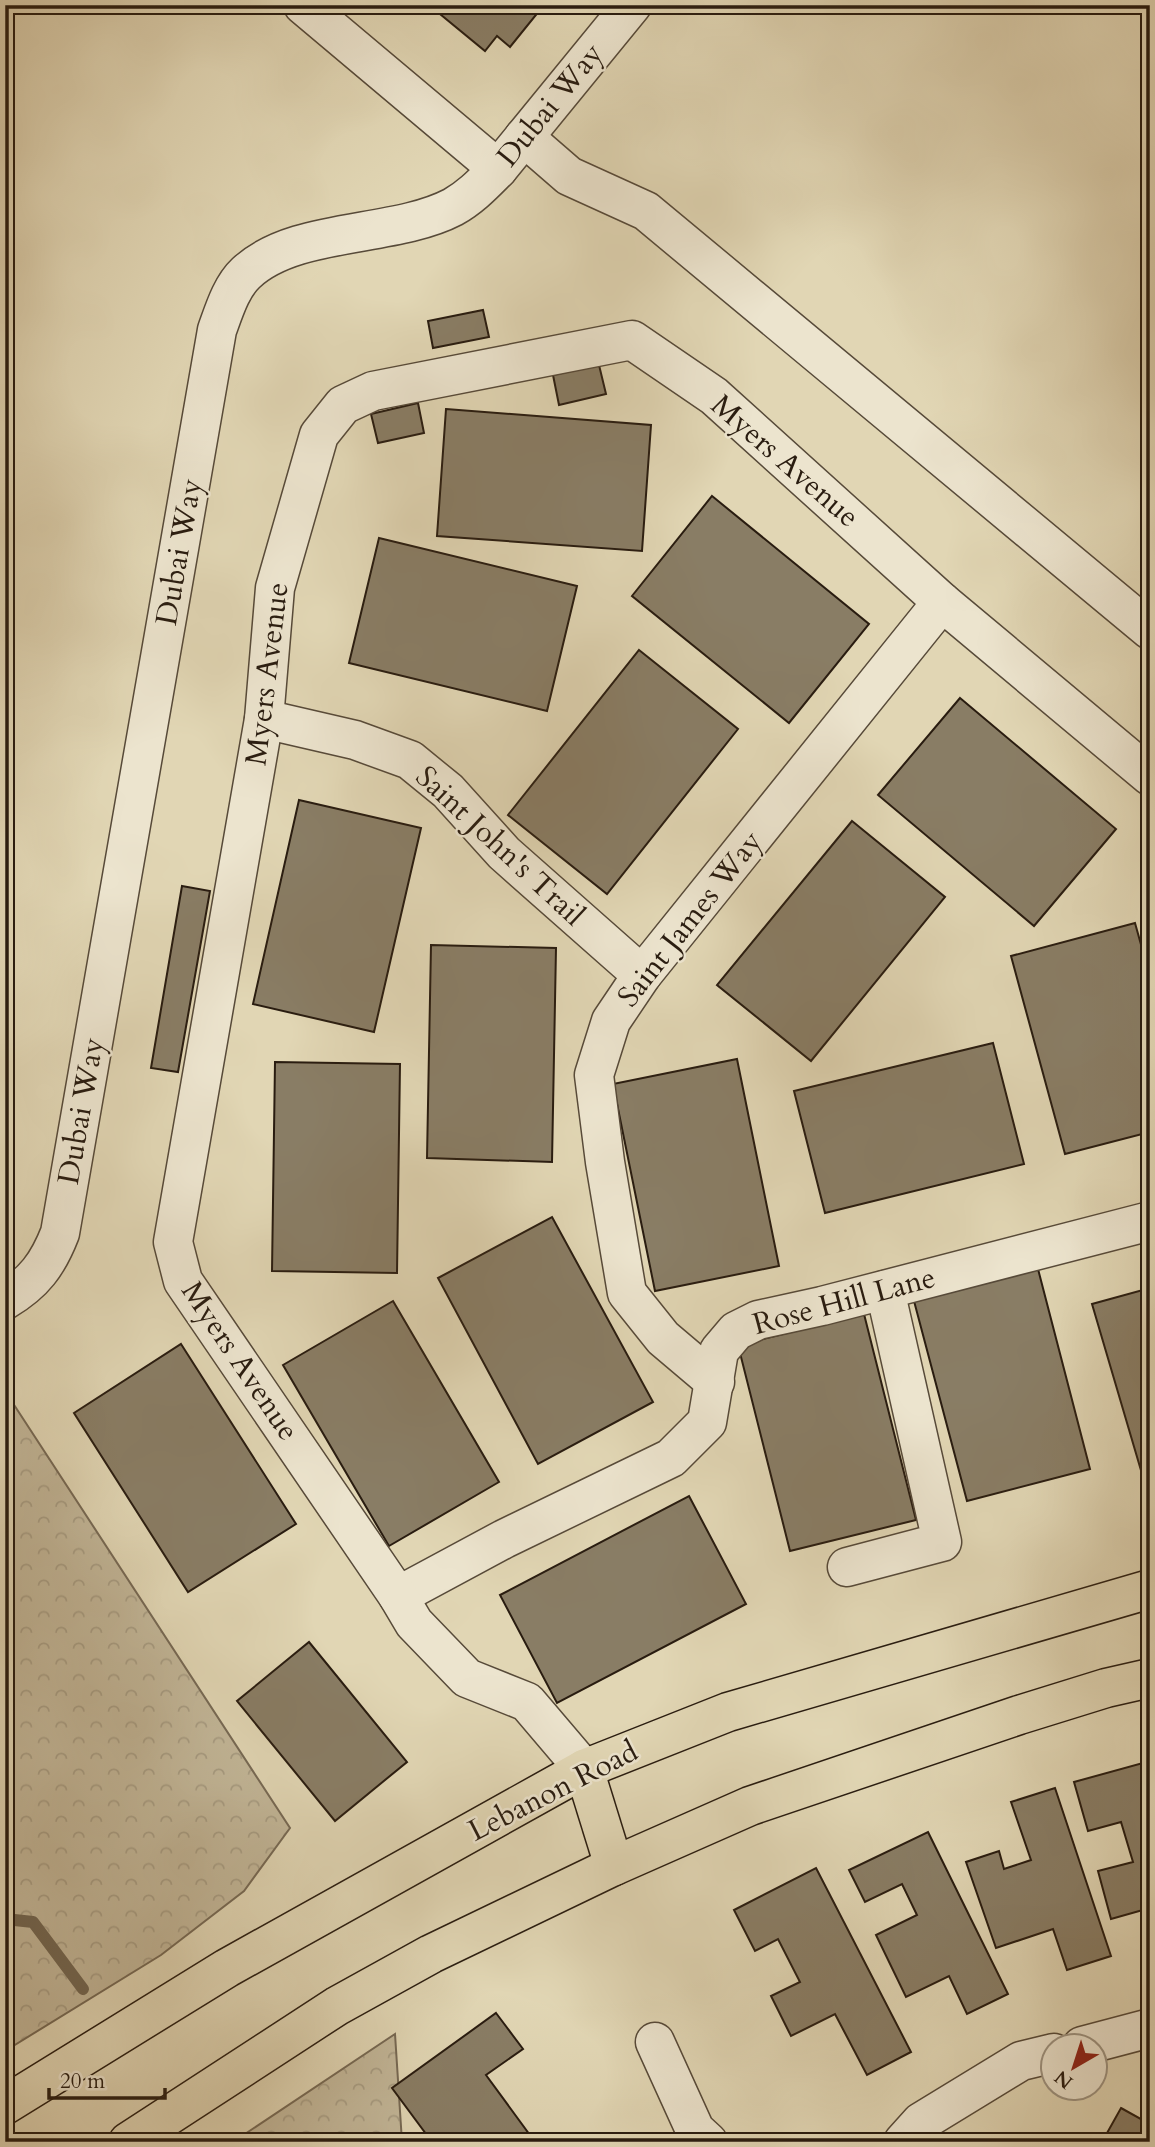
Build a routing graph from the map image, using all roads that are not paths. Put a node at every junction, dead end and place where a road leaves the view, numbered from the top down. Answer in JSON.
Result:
{"nodes":[{"id":1,"x":303,"y":5,"type":"edge"},
{"id":2,"x":632,"y":5,"type":"edge"},
{"id":3,"x":524,"y":137,"type":"junction"},
{"id":4,"x":498,"y":169,"type":"junction"},
{"id":5,"x":942,"y":602,"type":"junction"},
{"id":6,"x":1150,"y":629,"type":"edge"},
{"id":7,"x":264,"y":719,"type":"junction"},
{"id":8,"x":1150,"y":776,"type":"edge"},
{"id":9,"x":642,"y":975,"type":"junction"},
{"id":10,"x":1150,"y":1221,"type":"edge"},
{"id":11,"x":884,"y":1290,"type":"junction"},
{"id":12,"x":5,"y":1300,"type":"edge"},
{"id":13,"x":715,"y":1382,"type":"junction"},
{"id":14,"x":847,"y":1567,"type":"dead end"},
{"id":15,"x":1150,"y":1589,"type":"edge"},
{"id":16,"x":398,"y":1596,"type":"junction"},
{"id":17,"x":1150,"y":1678,"type":"edge"},
{"id":18,"x":584,"y":1769,"type":"junction"},
{"id":19,"x":614,"y":1866,"type":"junction"},
{"id":20,"x":1150,"y":2028,"type":"edge"},
{"id":21,"x":1110,"y":2039,"type":"edge"},
{"id":22,"x":655,"y":2042,"type":"dead end"},
{"id":23,"x":1040,"y":2056,"type":"edge"},
{"id":24,"x":5,"y":2105,"type":"edge"},
{"id":25,"x":128,"y":2142,"type":"edge"},
{"id":26,"x":708,"y":2142,"type":"edge"},
{"id":27,"x":903,"y":2142,"type":"edge"}],
"edges":[{"from":1,"to":4,"type":"street"},
{"from":2,"to":3,"type":"street","name":"Dubai Way"},
{"from":3,"to":4,"type":"street","name":"Dubai Way"},
{"from":3,"to":6,"type":"street"},
{"from":4,"to":12,"type":"street","name":"Dubai Way"},
{"from":5,"to":7,"type":"street","name":"Myers Avenue"},
{"from":5,"to":8,"type":"street","name":"Myers Avenue"},
{"from":5,"to":9,"type":"street","name":"Saint James Way"},
{"from":7,"to":9,"type":"street","name":"Saint John's Trail"},
{"from":7,"to":16,"type":"street","name":"Myers Avenue"},
{"from":9,"to":13,"type":"street","name":"Saint James Way"},
{"from":10,"to":11,"type":"street","name":"Rose Hill Lane"},
{"from":11,"to":13,"type":"street","name":"Rose Hill Lane"},
{"from":11,"to":14,"type":"street"},
{"from":13,"to":16,"type":"street","name":"Rose Hill Lane"},
{"from":15,"to":18,"type":"main road","name":"Lebanon Road"},
{"from":16,"to":18,"type":"street","name":"Myers Avenue"},
{"from":17,"to":19,"type":"main road"},
{"from":18,"to":19,"type":"main road"},
{"from":18,"to":24,"type":"main road","name":"Lebanon Road"},
{"from":19,"to":25,"type":"main road"},
{"from":20,"to":21,"type":"street"},
{"from":22,"to":26,"type":"street"},
{"from":23,"to":27,"type":"street"}]}
